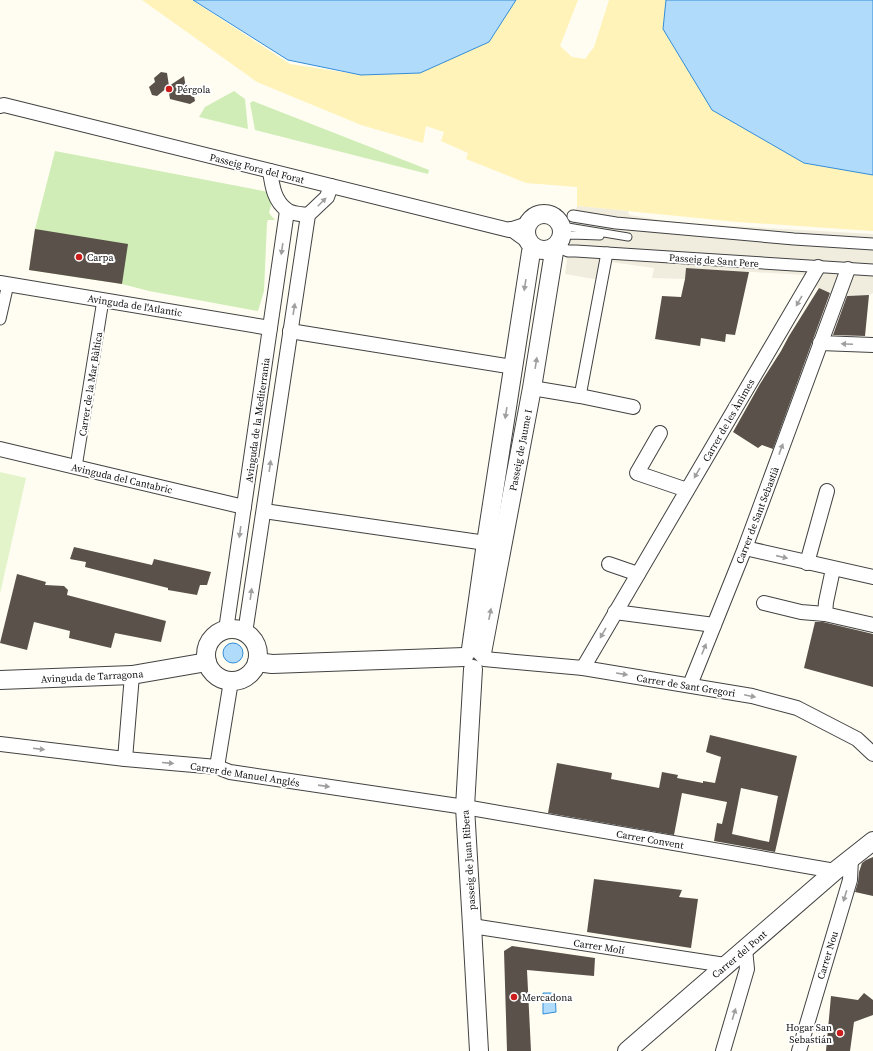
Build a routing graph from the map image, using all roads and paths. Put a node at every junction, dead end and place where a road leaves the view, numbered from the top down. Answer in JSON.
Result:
{"nodes":[{"id":1,"x":2,"y":106,"type":"edge"},
{"id":2,"x":270,"y":171,"type":"junction"},
{"id":3,"x":331,"y":186,"type":"junction"},
{"id":4,"x":287,"y":211,"type":"junction"},
{"id":5,"x":308,"y":215,"type":"junction"},
{"id":6,"x":528,"y":224,"type":"junction"},
{"id":7,"x":511,"y":229,"type":"junction"},
{"id":8,"x":562,"y":237,"type":"junction"},
{"id":9,"x":531,"y":244,"type":"junction"},
{"id":10,"x":873,"y":244,"type":"edge"},
{"id":11,"x":607,"y":253,"type":"junction"},
{"id":12,"x":818,"y":267,"type":"junction"},
{"id":13,"x":848,"y":269,"type":"junction"},
{"id":14,"x":873,"y":270,"type":"edge"},
{"id":15,"x":4,"y":283,"type":"edge"},
{"id":16,"x":103,"y":300,"type":"junction"},
{"id":17,"x":0,"y":319,"type":"edge"},
{"id":18,"x":270,"y":328,"type":"junction"},
{"id":19,"x":290,"y":331,"type":"junction"},
{"id":20,"x":820,"y":343,"type":"junction"},
{"id":21,"x":873,"y":345,"type":"edge"},
{"id":22,"x":512,"y":367,"type":"junction"},
{"id":23,"x":532,"y":388,"type":"junction"},
{"id":24,"x":580,"y":396,"type":"junction"},
{"id":25,"x":633,"y":407,"type":"dead end"},
{"id":26,"x":660,"y":433,"type":"dead end"},
{"id":27,"x":0,"y":449,"type":"edge"},
{"id":28,"x":76,"y":467,"type":"junction"},
{"id":29,"x":687,"y":490,"type":"junction"},
{"id":30,"x":827,"y":491,"type":"dead end"},
{"id":31,"x":244,"y":507,"type":"junction"},
{"id":32,"x":264,"y":511,"type":"junction"},
{"id":33,"x":486,"y":544,"type":"junction"},
{"id":34,"x":744,"y":548,"type":"junction"},
{"id":35,"x":807,"y":563,"type":"junction"},
{"id":36,"x":609,"y":564,"type":"dead end"},
{"id":37,"x":833,"y":569,"type":"junction"},
{"id":38,"x":638,"y":574,"type":"junction"},
{"id":39,"x":873,"y":577,"type":"edge"},
{"id":40,"x":764,"y":603,"type":"dead end"},
{"id":41,"x":616,"y":612,"type":"junction"},
{"id":42,"x":825,"y":614,"type":"junction"},
{"id":43,"x":714,"y":625,"type":"junction"},
{"id":44,"x":873,"y":625,"type":"edge"},
{"id":45,"x":226,"y":630,"type":"junction"},
{"id":46,"x":245,"y":633,"type":"junction"},
{"id":47,"x":475,"y":657,"type":"junction"},
{"id":48,"x":207,"y":662,"type":"junction"},
{"id":49,"x":256,"y":662,"type":"junction"},
{"id":50,"x":583,"y":668,"type":"junction"},
{"id":51,"x":132,"y":675,"type":"junction"},
{"id":52,"x":0,"y":680,"type":"edge"},
{"id":53,"x":231,"y":681,"type":"junction"},
{"id":54,"x":690,"y":685,"type":"junction"},
{"id":55,"x":0,"y":744,"type":"edge"},
{"id":56,"x":873,"y":754,"type":"edge"},
{"id":57,"x":125,"y":759,"type":"junction"},
{"id":58,"x":217,"y":767,"type":"junction"},
{"id":59,"x":465,"y":807,"type":"junction"},
{"id":60,"x":873,"y":841,"type":"edge"},
{"id":61,"x":851,"y":858,"type":"junction"},
{"id":62,"x":835,"y":871,"type":"junction"},
{"id":63,"x":472,"y":926,"type":"junction"},
{"id":64,"x":745,"y":949,"type":"junction"},
{"id":65,"x":726,"y":965,"type":"junction"},
{"id":66,"x":479,"y":1051,"type":"edge"},
{"id":67,"x":627,"y":1051,"type":"edge"},
{"id":68,"x":723,"y":1051,"type":"edge"},
{"id":69,"x":798,"y":1051,"type":"edge"}],
"edges":[{"from":1,"to":2,"type":"street","name":"Passeig Fora del Forat"},
{"from":2,"to":3,"type":"street","name":"Passeig Fora del Forat"},
{"from":2,"to":4,"type":"street"},
{"from":5,"to":3,"type":"street","one_way":true},
{"from":3,"to":7,"type":"street","name":"Passeig Fora del Forat"},
{"from":4,"to":5,"type":"street"},
{"from":4,"to":18,"type":"street","name":"Avinguda de la Mediterrania","one_way":true},
{"from":19,"to":5,"type":"street","name":"Avinguda de la Mediterrania","one_way":true},
{"from":6,"to":7,"type":"street","name":"Passeig Fora del Forat"},
{"from":6,"to":8,"type":"street"},
{"from":6,"to":9,"type":"street"},
{"from":7,"to":9,"type":"street","name":"Passeig Fora del Forat"},
{"from":8,"to":8,"type":"lane"},
{"from":8,"to":9,"type":"street"},
{"from":8,"to":10,"type":"street"},
{"from":8,"to":11,"type":"street","name":"Passeig de Sant Pere"},
{"from":23,"to":8,"type":"street","name":"Passeig de Jaume I","one_way":true},
{"from":9,"to":22,"type":"street","name":"Passeig de Jaume I","one_way":true},
{"from":11,"to":12,"type":"street","name":"Passeig de Sant Pere"},
{"from":11,"to":24,"type":"street"},
{"from":12,"to":13,"type":"street","name":"Passeig de Sant Pere"},
{"from":12,"to":29,"type":"street","name":"Carrer de les Ànimes","one_way":true},
{"from":13,"to":14,"type":"street","name":"Passeig de Sant Pere"},
{"from":13,"to":20,"type":"street","name":"Carrer de Sant Sebastià"},
{"from":15,"to":16,"type":"street","name":"Avinguda de l'Atlantic"},
{"from":15,"to":17,"type":"street"},
{"from":16,"to":18,"type":"street","name":"Avinguda de l'Atlantic"},
{"from":16,"to":28,"type":"street","name":"Carrer de la Mar Bàltica"},
{"from":18,"to":31,"type":"street","name":"Avinguda de la Mediterrania"},
{"from":19,"to":22,"type":"street"},
{"from":32,"to":19,"type":"street","name":"Avinguda de la Mediterrania","one_way":true},
{"from":21,"to":20,"type":"street","one_way":true},
{"from":34,"to":20,"type":"street","name":"Carrer de Sant Sebastià","one_way":true},
{"from":22,"to":33,"type":"street","name":"Passeig de Jaume I","one_way":true},
{"from":23,"to":24,"type":"street"},
{"from":47,"to":23,"type":"street","name":"Passeig de Jaume I","one_way":true},
{"from":24,"to":25,"type":"street"},
{"from":26,"to":29,"type":"street"},
{"from":27,"to":28,"type":"street","name":"Avinguda del Cantabric"},
{"from":28,"to":31,"type":"street","name":"Avinguda del Cantabric"},
{"from":29,"to":38,"type":"street","name":"Carrer de les Ànimes"},
{"from":30,"to":35,"type":"street"},
{"from":31,"to":45,"type":"street","name":"Avinguda de la Mediterrania","one_way":true},
{"from":32,"to":33,"type":"street"},
{"from":46,"to":32,"type":"street","name":"Avinguda de la Mediterrania","one_way":true},
{"from":33,"to":47,"type":"street","name":"Passeig de Jaume I"},
{"from":34,"to":35,"type":"street","one_way":true},
{"from":34,"to":43,"type":"street","name":"Carrer de Sant Sebastià"},
{"from":35,"to":37,"type":"street"},
{"from":36,"to":38,"type":"street"},
{"from":37,"to":39,"type":"street"},
{"from":37,"to":42,"type":"street"},
{"from":38,"to":41,"type":"street","name":"Carrer de les Ànimes"},
{"from":40,"to":42,"type":"street"},
{"from":41,"to":43,"type":"street"},
{"from":41,"to":50,"type":"street","name":"Carrer de les Ànimes","one_way":true},
{"from":42,"to":44,"type":"street"},
{"from":54,"to":43,"type":"street","name":"Carrer de Sant Sebastià","one_way":true},
{"from":45,"to":46,"type":"street"},
{"from":45,"to":48,"type":"street"},
{"from":46,"to":49,"type":"street"},
{"from":47,"to":49,"type":"street"},
{"from":47,"to":50,"type":"street","name":"Carrer de Sant Gregori"},
{"from":47,"to":59,"type":"street","name":"passeig de Juan Ribera"},
{"from":48,"to":51,"type":"street","name":"Avinguda de Tarragona"},
{"from":48,"to":53,"type":"street"},
{"from":49,"to":53,"type":"street"},
{"from":50,"to":54,"type":"street","name":"Carrer de Sant Gregori","one_way":true},
{"from":51,"to":52,"type":"street","name":"Avinguda de Tarragona"},
{"from":51,"to":57,"type":"street"},
{"from":53,"to":58,"type":"street"},
{"from":54,"to":56,"type":"street","name":"Carrer de Sant Gregori","one_way":true},
{"from":55,"to":57,"type":"street","name":"Carrer de Manuel Anglés","one_way":true},
{"from":57,"to":58,"type":"street","name":"Carrer de Manuel Anglés","one_way":true},
{"from":58,"to":59,"type":"street","name":"Carrer de Manuel Anglés","one_way":true},
{"from":59,"to":62,"type":"street","name":"Carrer Convent"},
{"from":59,"to":63,"type":"street","name":"passeig de Juan Ribera"},
{"from":60,"to":61,"type":"street","name":"Carrer del Pont"},
{"from":61,"to":62,"type":"street","name":"Carrer del Pont"},
{"from":61,"to":69,"type":"street","name":"Carrer Nou","one_way":true},
{"from":62,"to":64,"type":"street","name":"Carrer del Pont"},
{"from":63,"to":65,"type":"street","name":"Carrer Molí"},
{"from":63,"to":66,"type":"street","name":"passeig de Juan Ribera"},
{"from":64,"to":65,"type":"street","name":"Carrer del Pont"},
{"from":68,"to":64,"type":"street","one_way":true},
{"from":65,"to":67,"type":"street","name":"Carrer del Pont"}]}
